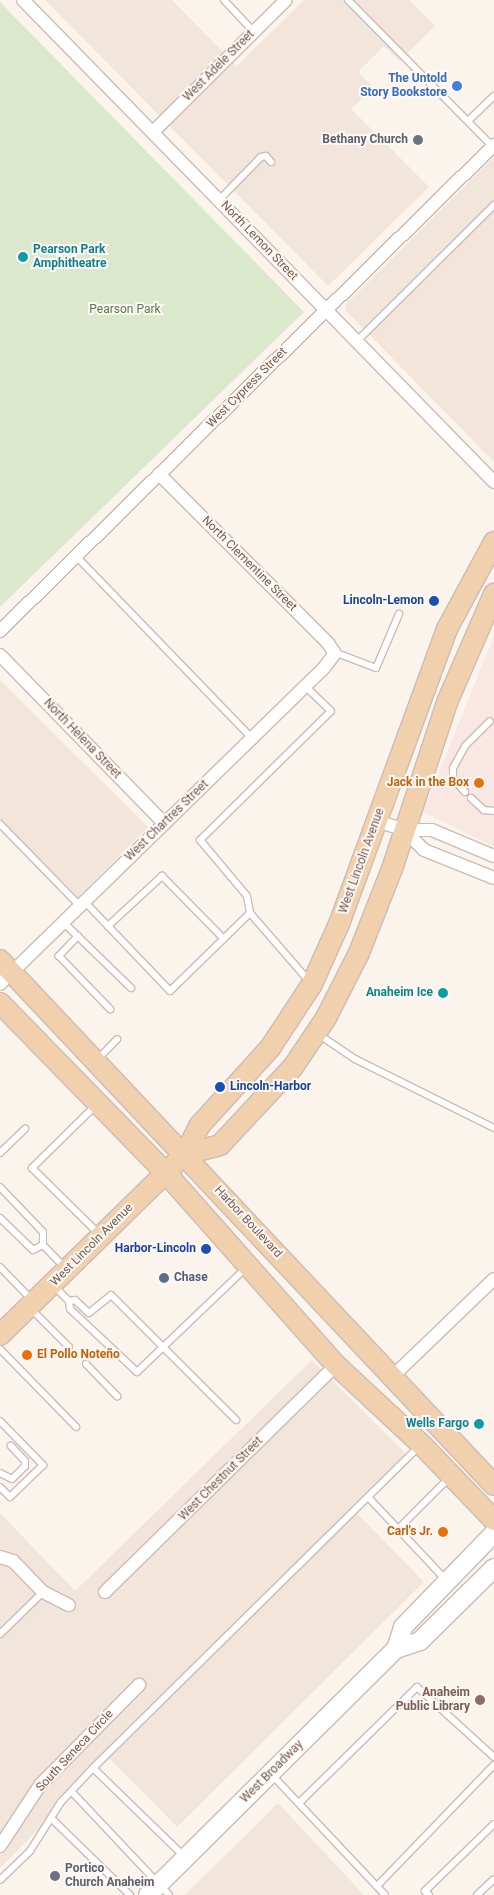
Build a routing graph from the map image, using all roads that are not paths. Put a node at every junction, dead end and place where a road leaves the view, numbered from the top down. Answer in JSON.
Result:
{"nodes":[{"id":1,"x":23,"y":0,"type":"edge"},
{"id":2,"x":224,"y":0,"type":"edge"},
{"id":3,"x":286,"y":0,"type":"edge"},
{"id":4,"x":348,"y":0,"type":"edge"},
{"id":5,"x":254,"y":32,"type":"junction"},
{"id":6,"x":494,"y":96,"type":"edge"},
{"id":7,"x":468,"y":121,"type":"junction"},
{"id":8,"x":153,"y":132,"type":"junction"},
{"id":9,"x":493,"y":146,"type":"edge"},
{"id":10,"x":272,"y":162,"type":"dead end"},
{"id":11,"x":219,"y":200,"type":"junction"},
{"id":12,"x":494,"y":205,"type":"edge"},
{"id":13,"x":326,"y":309,"type":"junction"},
{"id":14,"x":356,"y":341,"type":"junction"},
{"id":15,"x":160,"y":474,"type":"junction"},
{"id":16,"x":494,"y":482,"type":"edge"},
{"id":17,"x":494,"y":542,"type":"edge"},
{"id":18,"x":76,"y":556,"type":"junction"},
{"id":19,"x":494,"y":594,"type":"edge"},
{"id":20,"x":399,"y":614,"type":"dead end"},
{"id":21,"x":0,"y":631,"type":"edge"},
{"id":22,"x":333,"y":654,"type":"junction"},
{"id":23,"x":0,"y":655,"type":"edge"},
{"id":24,"x":306,"y":686,"type":"junction"},
{"id":25,"x":490,"y":720,"type":"dead end"},
{"id":26,"x":252,"y":738,"type":"junction"},
{"id":27,"x":465,"y":792,"type":"dead end"},
{"id":28,"x":471,"y":798,"type":"dead end"},
{"id":29,"x":494,"y":811,"type":"edge"},
{"id":30,"x":377,"y":821,"type":"junction"},
{"id":31,"x":164,"y":823,"type":"junction"},
{"id":32,"x":0,"y":824,"type":"edge"},
{"id":33,"x":404,"y":830,"type":"junction"},
{"id":34,"x":494,"y":856,"type":"edge"},
{"id":35,"x":494,"y":878,"type":"edge"},
{"id":36,"x":82,"y":904,"type":"junction"},
{"id":37,"x":250,"y":913,"type":"junction"},
{"id":38,"x":64,"y":922,"type":"junction"},
{"id":39,"x":108,"y":926,"type":"junction"},
{"id":40,"x":78,"y":936,"type":"junction"},
{"id":41,"x":224,"y":938,"type":"junction"},
{"id":42,"x":4,"y":972,"type":"edge"},
{"id":43,"x":312,"y":984,"type":"junction"},
{"id":44,"x":131,"y":988,"type":"dead end"},
{"id":45,"x":0,"y":1003,"type":"edge"},
{"id":46,"x":110,"y":1009,"type":"dead end"},
{"id":47,"x":317,"y":1034,"type":"junction"},
{"id":48,"x":117,"y":1039,"type":"dead end"},
{"id":49,"x":96,"y":1061,"type":"junction"},
{"id":50,"x":97,"y":1103,"type":"junction"},
{"id":51,"x":494,"y":1128,"type":"edge"},
{"id":52,"x":25,"y":1129,"type":"dead end"},
{"id":53,"x":0,"y":1153,"type":"edge"},
{"id":54,"x":184,"y":1154,"type":"junction"},
{"id":55,"x":165,"y":1172,"type":"junction"},
{"id":56,"x":0,"y":1187,"type":"edge"},
{"id":57,"x":0,"y":1218,"type":"edge"},
{"id":58,"x":101,"y":1236,"type":"junction"},
{"id":59,"x":43,"y":1245,"type":"junction"},
{"id":60,"x":248,"y":1266,"type":"junction"},
{"id":61,"x":0,"y":1267,"type":"edge"},
{"id":62,"x":67,"y":1270,"type":"junction"},
{"id":63,"x":494,"y":1278,"type":"edge"},
{"id":64,"x":52,"y":1284,"type":"junction"},
{"id":65,"x":69,"y":1301,"type":"junction"},
{"id":66,"x":32,"y":1304,"type":"junction"},
{"id":67,"x":0,"y":1335,"type":"edge"},
{"id":68,"x":164,"y":1346,"type":"junction"},
{"id":69,"x":69,"y":1347,"type":"dead end"},
{"id":70,"x":0,"y":1350,"type":"edge"},
{"id":71,"x":86,"y":1364,"type":"dead end"},
{"id":72,"x":336,"y":1365,"type":"junction"},
{"id":73,"x":392,"y":1377,"type":"junction"},
{"id":74,"x":117,"y":1396,"type":"dead end"},
{"id":75,"x":236,"y":1420,"type":"dead end"},
{"id":76,"x":0,"y":1421,"type":"edge"},
{"id":77,"x":76,"y":1427,"type":"dead end"},
{"id":78,"x":421,"y":1444,"type":"junction"},
{"id":79,"x":11,"y":1446,"type":"dead end"},
{"id":80,"x":0,"y":1473,"type":"edge"},
{"id":81,"x":451,"y":1476,"type":"junction"},
{"id":82,"x":494,"y":1486,"type":"edge"},
{"id":83,"x":0,"y":1487,"type":"edge"},
{"id":84,"x":368,"y":1497,"type":"junction"},
{"id":85,"x":494,"y":1520,"type":"edge"},
{"id":86,"x":398,"y":1529,"type":"junction"},
{"id":87,"x":494,"y":1533,"type":"edge"},
{"id":88,"x":0,"y":1557,"type":"edge"},
{"id":89,"x":494,"y":1568,"type":"edge"},
{"id":90,"x":447,"y":1580,"type":"junction"},
{"id":91,"x":43,"y":1592,"type":"junction"},
{"id":92,"x":105,"y":1592,"type":"dead end"},
{"id":93,"x":69,"y":1605,"type":"dead end"},
{"id":94,"x":0,"y":1634,"type":"edge"},
{"id":95,"x":396,"y":1650,"type":"junction"},
{"id":96,"x":139,"y":1685,"type":"dead end"},
{"id":97,"x":494,"y":1757,"type":"edge"},
{"id":98,"x":494,"y":1765,"type":"edge"},
{"id":99,"x":93,"y":1768,"type":"junction"},
{"id":100,"x":271,"y":1774,"type":"junction"},
{"id":101,"x":72,"y":1792,"type":"junction"},
{"id":102,"x":299,"y":1803,"type":"junction"},
{"id":103,"x":52,"y":1819,"type":"junction"},
{"id":104,"x":494,"y":1824,"type":"edge"},
{"id":105,"x":0,"y":1846,"type":"edge"},
{"id":106,"x":186,"y":1858,"type":"junction"},
{"id":107,"x":494,"y":1879,"type":"edge"},
{"id":108,"x":0,"y":1880,"type":"edge"},
{"id":109,"x":377,"y":1886,"type":"junction"},
{"id":110,"x":159,"y":1891,"type":"edge"},
{"id":111,"x":427,"y":1893,"type":"edge"},
{"id":112,"x":130,"y":1895,"type":"edge"},
{"id":113,"x":385,"y":1895,"type":"edge"},
{"id":114,"x":477,"y":1895,"type":"edge"}],
"edges":[{"from":1,"to":8,"type":"street","name":"North Lemon Street"},
{"from":2,"to":5,"type":"lane"},
{"from":3,"to":5,"type":"street","name":"West Adele Street"},
{"from":4,"to":7,"type":"lane"},
{"from":5,"to":8,"type":"street","name":"West Adele Street"},
{"from":6,"to":7,"type":"lane"},
{"from":7,"to":9,"type":"lane"},
{"from":8,"to":11,"type":"street","name":"North Lemon Street"},
{"from":9,"to":13,"type":"street","name":"West Cypress Street"},
{"from":10,"to":11,"type":"lane"},
{"from":11,"to":13,"type":"street","name":"North Lemon Street"},
{"from":12,"to":14,"type":"lane"},
{"from":13,"to":14,"type":"street","name":"North Lemon Street"},
{"from":13,"to":15,"type":"street","name":"West Cypress Street"},
{"from":14,"to":16,"type":"street","name":"North Lemon Street"},
{"from":15,"to":18,"type":"street","name":"West Cypress Street"},
{"from":15,"to":22,"type":"street","name":"North Clementine Street"},
{"from":17,"to":30,"type":"main road","name":"West Lincoln Avenue"},
{"from":18,"to":21,"type":"street","name":"West Cypress Street"},
{"from":18,"to":26,"type":"lane"},
{"from":19,"to":33,"type":"main road","name":"West Lincoln Avenue"},
{"from":20,"to":22,"type":"lane"},
{"from":22,"to":24,"type":"street","name":"West Chartres Street"},
{"from":23,"to":31,"type":"street","name":"North Helena Street"},
{"from":24,"to":26,"type":"street","name":"West Chartres Street"},
{"from":24,"to":37,"type":"lane"},
{"from":25,"to":27,"type":"lane"},
{"from":26,"to":31,"type":"street","name":"West Chartres Street"},
{"from":28,"to":29,"type":"lane"},
{"from":30,"to":33,"type":"street"},
{"from":30,"to":43,"type":"main road","name":"West Lincoln Avenue"},
{"from":31,"to":36,"type":"street","name":"West Chartres Street"},
{"from":32,"to":36,"type":"lane"},
{"from":33,"to":34,"type":"street"},
{"from":33,"to":35,"type":"street"},
{"from":33,"to":47,"type":"main road","name":"West Lincoln Avenue"},
{"from":36,"to":38,"type":"street","name":"West Chartres Street"},
{"from":36,"to":39,"type":"lane"},
{"from":37,"to":41,"type":"lane"},
{"from":37,"to":43,"type":"lane"},
{"from":38,"to":40,"type":"lane"},
{"from":38,"to":42,"type":"street","name":"West Chartres Street"},
{"from":39,"to":41,"type":"lane"},
{"from":39,"to":41,"type":"lane"},
{"from":40,"to":44,"type":"lane"},
{"from":40,"to":46,"type":"lane"},
{"from":42,"to":49,"type":"main road","name":"Harbor Boulevard"},
{"from":43,"to":54,"type":"main road","name":"West Lincoln Avenue"},
{"from":45,"to":50,"type":"main road"},
{"from":47,"to":51,"type":"lane"},
{"from":47,"to":54,"type":"main road","name":"West Lincoln Avenue"},
{"from":48,"to":49,"type":"lane"},
{"from":49,"to":54,"type":"main road","name":"Harbor Boulevard"},
{"from":50,"to":55,"type":"main road"},
{"from":50,"to":58,"type":"lane"},
{"from":52,"to":53,"type":"lane"},
{"from":54,"to":55,"type":"main road","name":"West Lincoln Avenue"},
{"from":54,"to":73,"type":"main road","name":"Harbor Boulevard"},
{"from":55,"to":58,"type":"main road","name":"West Lincoln Avenue"},
{"from":55,"to":60,"type":"main road"},
{"from":56,"to":59,"type":"lane"},
{"from":57,"to":59,"type":"lane"},
{"from":58,"to":62,"type":"main road","name":"West Lincoln Avenue"},
{"from":59,"to":62,"type":"lane"},
{"from":60,"to":68,"type":"lane"},
{"from":60,"to":72,"type":"main road"},
{"from":61,"to":66,"type":"lane"},
{"from":62,"to":64,"type":"main road","name":"West Lincoln Avenue"},
{"from":63,"to":73,"type":"street"},
{"from":64,"to":65,"type":"lane"},
{"from":64,"to":66,"type":"main road","name":"West Lincoln Avenue"},
{"from":65,"to":68,"type":"lane"},
{"from":65,"to":68,"type":"lane"},
{"from":66,"to":67,"type":"main road","name":"West Lincoln Avenue"},
{"from":66,"to":69,"type":"lane"},
{"from":68,"to":75,"type":"lane"},
{"from":70,"to":77,"type":"lane"},
{"from":71,"to":74,"type":"lane"},
{"from":72,"to":78,"type":"main road"},
{"from":72,"to":92,"type":"street","name":"West Chestnut Street"},
{"from":73,"to":82,"type":"main road","name":"Harbor Boulevard"},
{"from":76,"to":83,"type":"lane"},
{"from":78,"to":81,"type":"main road"},
{"from":78,"to":84,"type":"lane"},
{"from":79,"to":80,"type":"lane"},
{"from":81,"to":85,"type":"main road"},
{"from":81,"to":86,"type":"lane"},
{"from":84,"to":86,"type":"lane"},
{"from":84,"to":99,"type":"lane"},
{"from":86,"to":90,"type":"lane"},
{"from":87,"to":90,"type":"main road","name":"West Broadway"},
{"from":88,"to":91,"type":"street"},
{"from":89,"to":95,"type":"main road","name":"West Broadway"},
{"from":90,"to":95,"type":"main road","name":"West Broadway"},
{"from":91,"to":93,"type":"street"},
{"from":91,"to":94,"type":"lane"},
{"from":95,"to":100,"type":"main road","name":"West Broadway"},
{"from":96,"to":105,"type":"street","name":"South Seneca Circle"},
{"from":97,"to":102,"type":"lane"},
{"from":98,"to":109,"type":"lane"},
{"from":99,"to":101,"type":"lane"},
{"from":99,"to":106,"type":"lane"},
{"from":100,"to":102,"type":"lane"},
{"from":100,"to":106,"type":"main road","name":"West Broadway"},
{"from":101,"to":103,"type":"lane"},
{"from":101,"to":110,"type":"lane"},
{"from":102,"to":109,"type":"lane"},
{"from":103,"to":108,"type":"lane"},
{"from":103,"to":112,"type":"lane"},
{"from":104,"to":111,"type":"lane"},
{"from":106,"to":110,"type":"main road","name":"West Broadway"},
{"from":107,"to":114,"type":"lane"},
{"from":109,"to":113,"type":"lane"}]}
